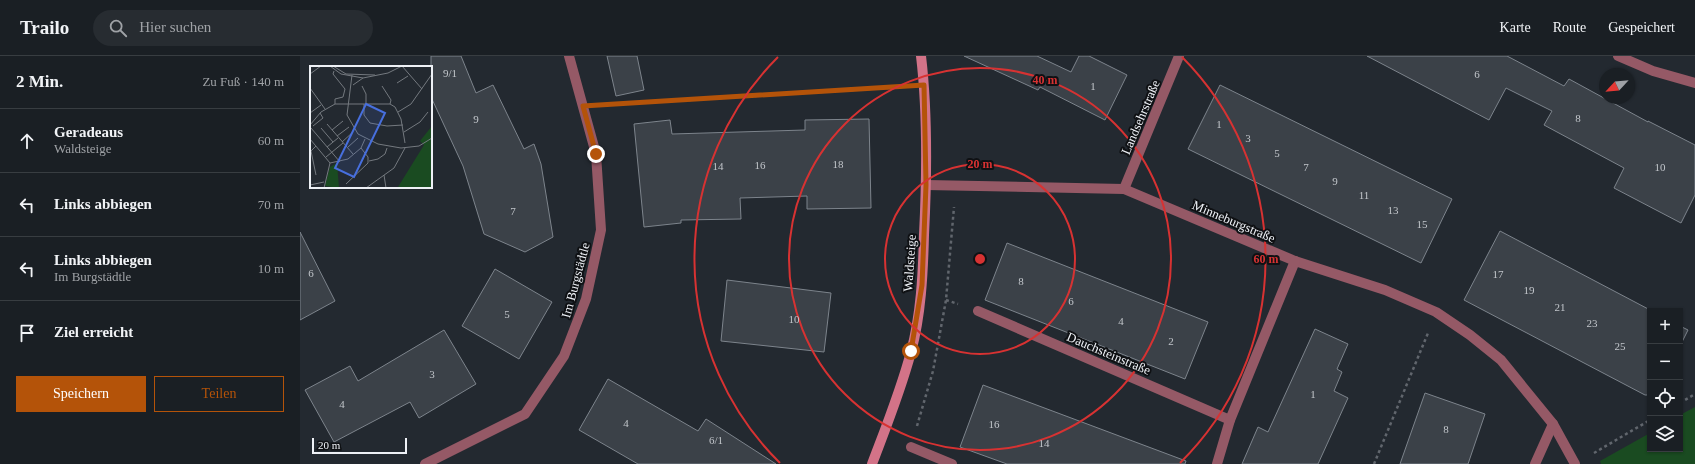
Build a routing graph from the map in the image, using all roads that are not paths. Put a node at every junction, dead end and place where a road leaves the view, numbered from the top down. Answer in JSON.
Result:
{"nodes":[{"id":1,"x":569,"y":56,"type":"edge"},
{"id":2,"x":921,"y":56,"type":"edge"},
{"id":3,"x":1179,"y":56,"type":"edge"},
{"id":4,"x":1618,"y":56,"type":"edge"},
{"id":5,"x":1695,"y":83,"type":"edge"},
{"id":6,"x":926,"y":185,"type":"junction"},
{"id":7,"x":1124,"y":189,"type":"junction"},
{"id":8,"x":1295,"y":261,"type":"junction"},
{"id":9,"x":978,"y":311,"type":"dead end"},
{"id":10,"x":1230,"y":420,"type":"junction"},
{"id":11,"x":1553,"y":424,"type":"junction"},
{"id":12,"x":911,"y":447,"type":"dead end"},
{"id":13,"x":426,"y":464,"type":"edge"},
{"id":14,"x":872,"y":464,"type":"edge"},
{"id":15,"x":952,"y":464,"type":"edge"},
{"id":16,"x":1217,"y":464,"type":"edge"},
{"id":17,"x":1535,"y":464,"type":"edge"},
{"id":18,"x":1574,"y":464,"type":"edge"}],
"edges":[{"from":1,"to":13,"type":"street","name":"Im Burgstädtle"},
{"from":2,"to":6,"type":"street","name":"Waldsteige"},
{"from":3,"to":7,"type":"street","name":"Landsehrstraße"},
{"from":4,"to":5,"type":"street"},
{"from":6,"to":7,"type":"street","name":"Minneburgstraße"},
{"from":6,"to":14,"type":"street","name":"Waldsteige"},
{"from":7,"to":8,"type":"street","name":"Minneburgstraße"},
{"from":8,"to":10,"type":"street"},
{"from":8,"to":11,"type":"street","name":"Minneburgstraße"},
{"from":9,"to":10,"type":"street","name":"Dauchsteinstraße"},
{"from":10,"to":16,"type":"street"},
{"from":11,"to":17,"type":"street"},
{"from":11,"to":18,"type":"street","name":"Minneburgstraße"},
{"from":12,"to":15,"type":"street"}]}
